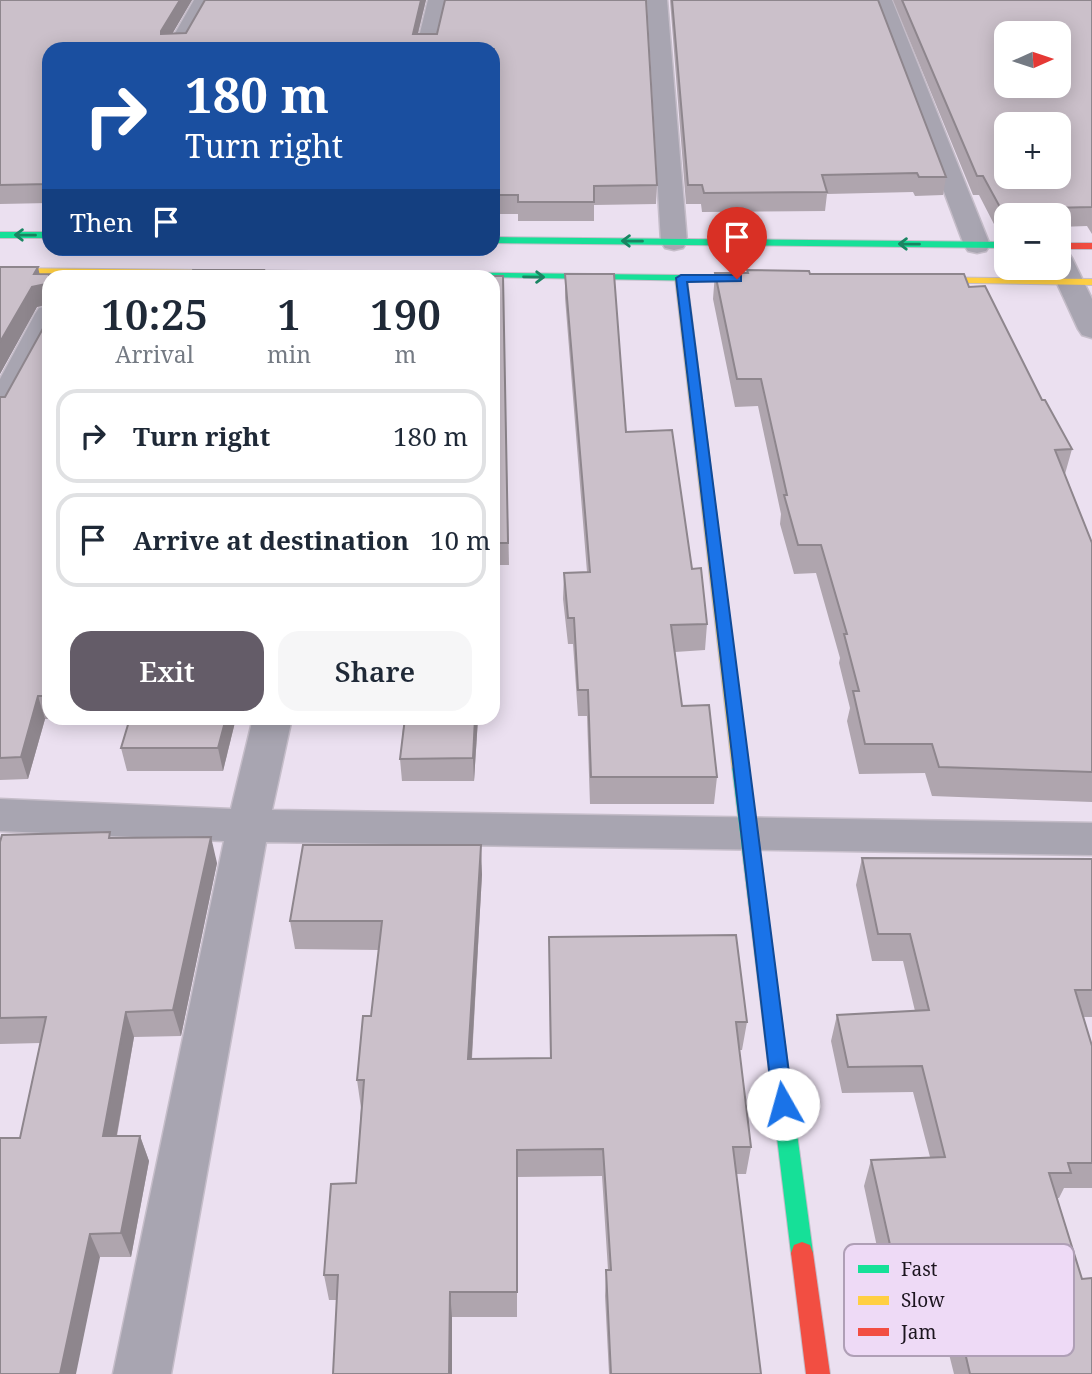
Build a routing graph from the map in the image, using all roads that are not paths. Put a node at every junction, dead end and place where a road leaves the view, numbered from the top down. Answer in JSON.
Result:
{"nodes":[{"id":1,"x":204,"y":0,"type":"edge"},
{"id":2,"x":438,"y":0,"type":"edge"},
{"id":3,"x":657,"y":0,"type":"edge"},
{"id":4,"x":882,"y":0,"type":"edge"},
{"id":5,"x":180,"y":42,"type":"edge"},
{"id":6,"x":428,"y":42,"type":"edge"},
{"id":7,"x":0,"y":235,"type":"edge"},
{"id":8,"x":42,"y":235,"type":"edge"},
{"id":9,"x":500,"y":240,"type":"edge"},
{"id":10,"x":674,"y":242,"type":"junction"},
{"id":11,"x":977,"y":245,"type":"junction"},
{"id":12,"x":994,"y":245,"type":"edge"},
{"id":13,"x":1071,"y":246,"type":"edge"},
{"id":14,"x":1092,"y":246,"type":"edge"},
{"id":15,"x":0,"y":271,"type":"edge"},
{"id":16,"x":42,"y":273,"type":"edge"},
{"id":17,"x":1074,"y":274,"type":"edge"},
{"id":18,"x":500,"y":277,"type":"edge"},
{"id":19,"x":681,"y":278,"type":"junction"},
{"id":20,"x":778,"y":279,"type":"edge"},
{"id":21,"x":903,"y":280,"type":"edge"},
{"id":22,"x":42,"y":327,"type":"edge"},
{"id":23,"x":1092,"y":329,"type":"edge"},
{"id":24,"x":0,"y":408,"type":"edge"},
{"id":25,"x":270,"y":725,"type":"edge"},
{"id":26,"x":0,"y":815,"type":"edge"},
{"id":27,"x":248,"y":826,"type":"junction"},
{"id":28,"x":748,"y":834,"type":"junction"},
{"id":29,"x":1092,"y":839,"type":"edge"},
{"id":30,"x":142,"y":1374,"type":"edge"},
{"id":31,"x":818,"y":1374,"type":"edge"}],
"edges":[{"from":1,"to":5,"type":"street"},
{"from":2,"to":6,"type":"street"},
{"from":3,"to":10,"type":"street"},
{"from":4,"to":11,"type":"street"},
{"from":8,"to":7,"type":"main road","one_way":true},
{"from":10,"to":9,"type":"main road","one_way":true},
{"from":11,"to":10,"type":"main road","one_way":true},
{"from":11,"to":12,"type":"main road"},
{"from":13,"to":14,"type":"main road"},
{"from":15,"to":16,"type":"main road"},
{"from":17,"to":21,"type":"main road"},
{"from":17,"to":23,"type":"street"},
{"from":18,"to":19,"type":"main road","one_way":true},
{"from":19,"to":20,"type":"main road"},
{"from":19,"to":28,"type":"main road"},
{"from":22,"to":24,"type":"street"},
{"from":25,"to":27,"type":"street"},
{"from":26,"to":27,"type":"street"},
{"from":27,"to":28,"type":"street"},
{"from":27,"to":30,"type":"street"},
{"from":28,"to":29,"type":"street"},
{"from":28,"to":31,"type":"main road"}]}
